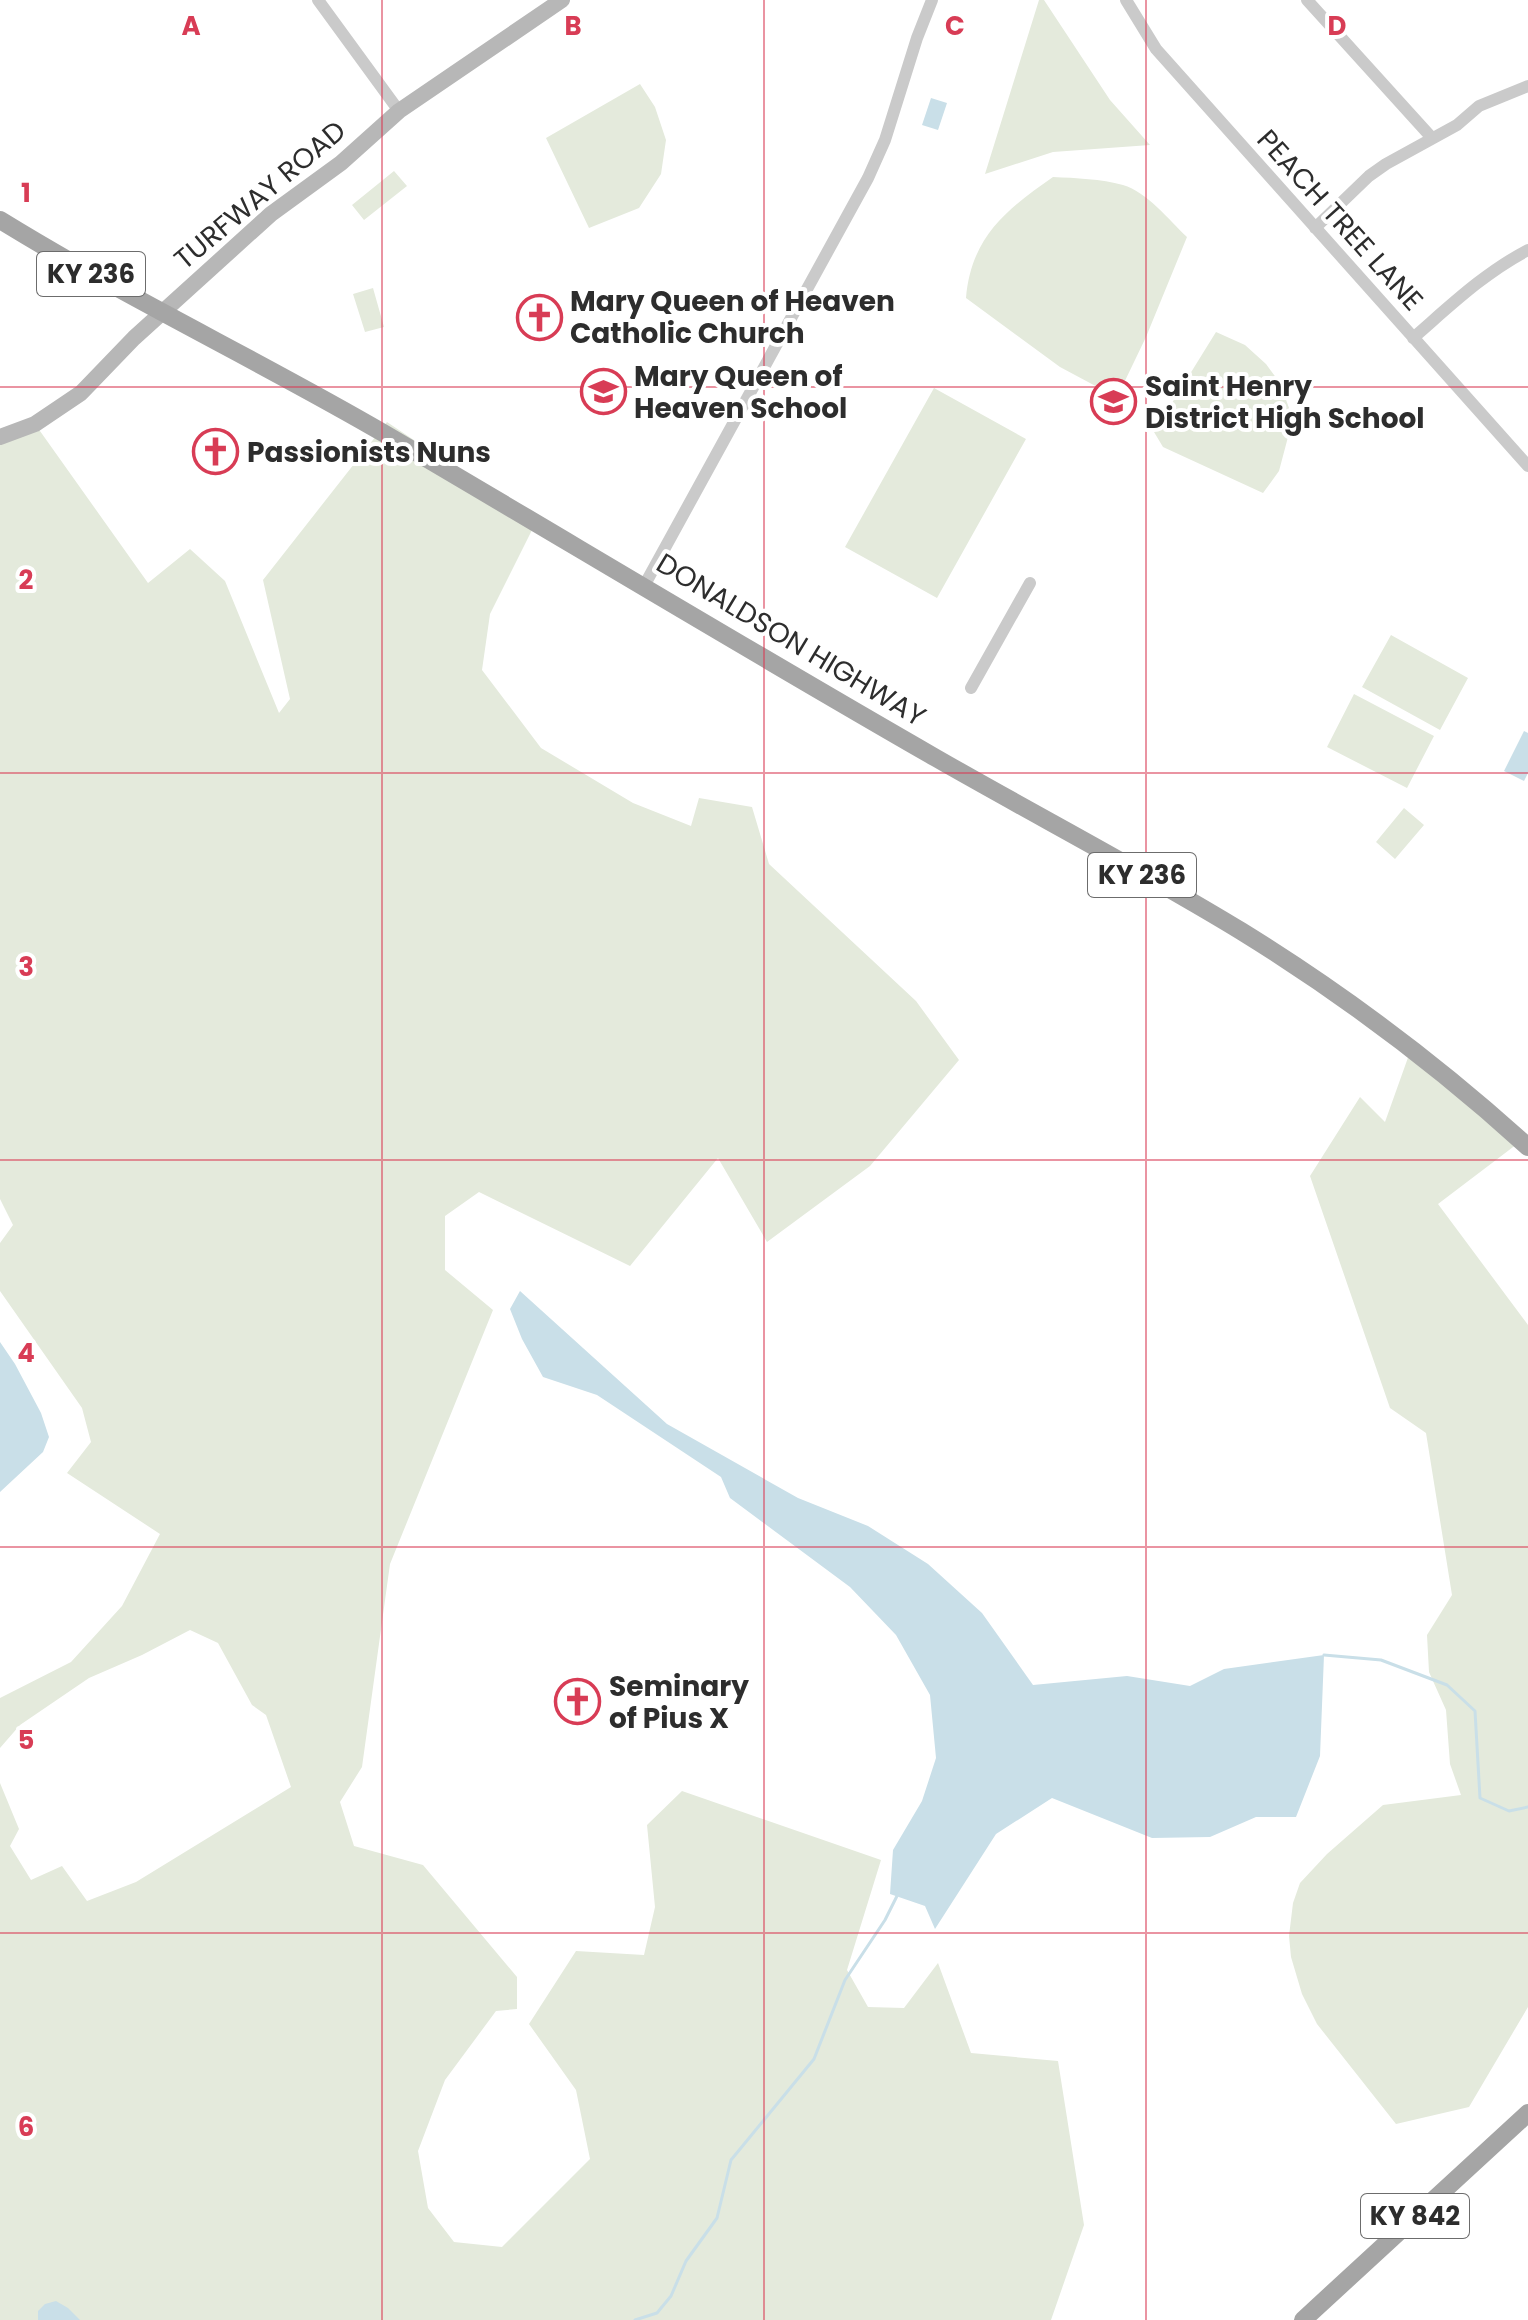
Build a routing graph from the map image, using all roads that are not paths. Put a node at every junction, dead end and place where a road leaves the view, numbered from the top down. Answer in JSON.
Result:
{"nodes":[{"id":1,"x":318,"y":0,"type":"edge"},
{"id":2,"x":562,"y":0,"type":"edge"},
{"id":3,"x":1126,"y":0,"type":"edge"},
{"id":4,"x":1307,"y":0,"type":"edge"},
{"id":5,"x":928,"y":2,"type":"edge"},
{"id":6,"x":1528,"y":86,"type":"edge"},
{"id":7,"x":399,"y":111,"type":"junction"},
{"id":8,"x":1432,"y":138,"type":"junction"},
{"id":9,"x":0,"y":220,"type":"edge"},
{"id":10,"x":1315,"y":228,"type":"junction"},
{"id":11,"x":1528,"y":250,"type":"edge"},
{"id":12,"x":163,"y":313,"type":"junction"},
{"id":13,"x":1413,"y":338,"type":"junction"},
{"id":14,"x":0,"y":437,"type":"edge"},
{"id":15,"x":1528,"y":466,"type":"edge"},
{"id":16,"x":1030,"y":583,"type":"dead end"},
{"id":17,"x":644,"y":586,"type":"junction"},
{"id":18,"x":971,"y":688,"type":"dead end"},
{"id":19,"x":1528,"y":1147,"type":"edge"},
{"id":20,"x":1528,"y":2113,"type":"edge"},
{"id":21,"x":1303,"y":2320,"type":"edge"}],
"edges":[{"from":1,"to":7,"type":"street"},
{"from":2,"to":7,"type":"main road","name":"TURFWAY ROAD"},
{"from":3,"to":10,"type":"street","name":"PEACH TREE LANE"},
{"from":4,"to":8,"type":"street"},
{"from":5,"to":17,"type":"street"},
{"from":6,"to":8,"type":"street"},
{"from":7,"to":12,"type":"main road","name":"TURFWAY ROAD"},
{"from":8,"to":10,"type":"street"},
{"from":9,"to":12,"type":"main road","name":"DONALDSON HIGHWAY","number":"KY 236"},
{"from":10,"to":13,"type":"street","name":"PEACH TREE LANE"},
{"from":11,"to":13,"type":"street"},
{"from":12,"to":14,"type":"main road","name":"TURFWAY ROAD"},
{"from":12,"to":17,"type":"main road","name":"DONALDSON HIGHWAY","number":"KY 236"},
{"from":13,"to":15,"type":"street","name":"PEACH TREE LANE"},
{"from":16,"to":18,"type":"street"},
{"from":17,"to":19,"type":"main road","name":"DONALDSON HIGHWAY","number":"KY 236"},
{"from":20,"to":21,"type":"main road","number":"KY 842"}]}
